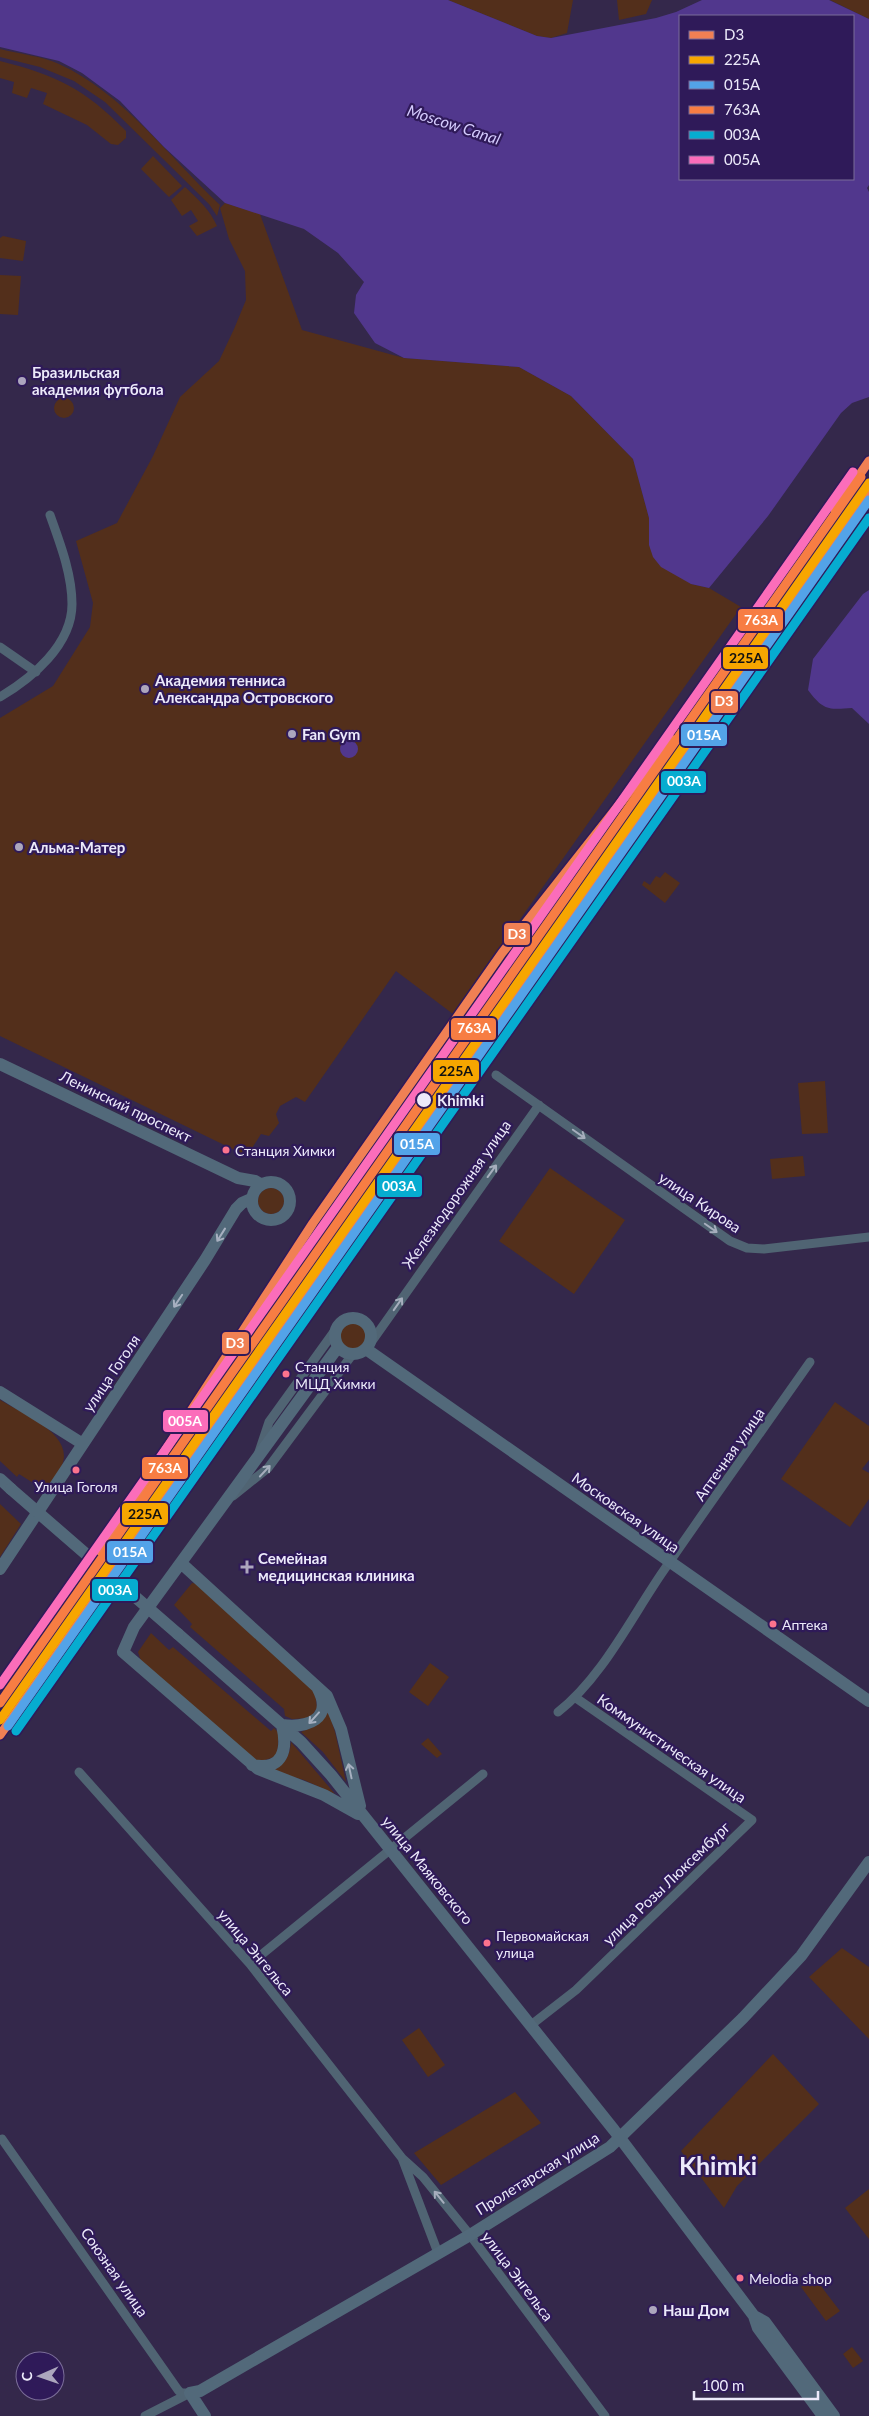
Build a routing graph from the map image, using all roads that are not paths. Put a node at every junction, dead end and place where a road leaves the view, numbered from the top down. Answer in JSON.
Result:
{"nodes":[{"id":1,"x":50,"y":515,"type":"dead end"},
{"id":2,"x":0,"y":647,"type":"edge"},
{"id":3,"x":36,"y":672,"type":"junction"},
{"id":4,"x":0,"y":697,"type":"edge"},
{"id":5,"x":0,"y":1064,"type":"edge"},
{"id":6,"x":496,"y":1075,"type":"dead end"},
{"id":7,"x":539,"y":1106,"type":"junction"},
{"id":8,"x":238,"y":1178,"type":"junction"},
{"id":9,"x":258,"y":1183,"type":"junction"},
{"id":10,"x":252,"y":1197,"type":"junction"},
{"id":11,"x":869,"y":1237,"type":"edge"},
{"id":12,"x":336,"y":1329,"type":"junction"},
{"id":13,"x":368,"y":1346,"type":"junction"},
{"id":14,"x":338,"y":1347,"type":"junction"},
{"id":15,"x":352,"y":1354,"type":"junction"},
{"id":16,"x":810,"y":1362,"type":"dead end"},
{"id":17,"x":0,"y":1392,"type":"edge"},
{"id":18,"x":83,"y":1444,"type":"junction"},
{"id":19,"x":257,"y":1460,"type":"junction"},
{"id":20,"x":0,"y":1479,"type":"edge"},
{"id":21,"x":226,"y":1501,"type":"junction"},
{"id":22,"x":669,"y":1562,"type":"junction"},
{"id":23,"x":181,"y":1563,"type":"junction"},
{"id":24,"x":0,"y":1569,"type":"edge"},
{"id":25,"x":317,"y":1686,"type":"junction"},
{"id":26,"x":576,"y":1698,"type":"junction"},
{"id":27,"x":869,"y":1701,"type":"edge"},
{"id":28,"x":558,"y":1712,"type":"dead end"},
{"id":29,"x":282,"y":1725,"type":"junction"},
{"id":30,"x":251,"y":1764,"type":"junction"},
{"id":31,"x":79,"y":1772,"type":"dead end"},
{"id":32,"x":483,"y":1774,"type":"dead end"},
{"id":33,"x":364,"y":1818,"type":"junction"},
{"id":34,"x":752,"y":1820,"type":"joint"},
{"id":35,"x":390,"y":1849,"type":"junction"},
{"id":36,"x":869,"y":1862,"type":"edge"},
{"id":37,"x":250,"y":1964,"type":"junction"},
{"id":38,"x":531,"y":2025,"type":"junction"},
{"id":39,"x":620,"y":2138,"type":"junction"},
{"id":40,"x":2,"y":2139,"type":"dead end"},
{"id":41,"x":402,"y":2158,"type":"junction"},
{"id":42,"x":470,"y":2235,"type":"junction"},
{"id":43,"x":438,"y":2253,"type":"junction"},
{"id":44,"x":754,"y":2316,"type":"junction"},
{"id":45,"x":190,"y":2393,"type":"junction"},
{"id":46,"x":145,"y":2416,"type":"edge"},
{"id":47,"x":205,"y":2416,"type":"edge"},
{"id":48,"x":605,"y":2416,"type":"edge"},
{"id":49,"x":823,"y":2416,"type":"edge"},
{"id":50,"x":834,"y":2416,"type":"edge"}],
"edges":[{"from":1,"to":3,"type":"street"},
{"from":2,"to":3,"type":"street"},
{"from":3,"to":4,"type":"street"},
{"from":5,"to":8,"type":"street","name":"Ленинский проспект"},
{"from":6,"to":7,"type":"street"},
{"from":7,"to":11,"type":"street","name":"улица Кирова","one_way":true},
{"from":13,"to":7,"type":"street","name":"Железнодорожная улица","one_way":true},
{"from":8,"to":9,"type":"street","name":"Ленинский проспект"},
{"from":8,"to":10,"type":"street","name":"Ленинский проспект"},
{"from":9,"to":10,"type":"street"},
{"from":9,"to":10,"type":"street"},
{"from":10,"to":18,"type":"street","name":"улица Гоголя","one_way":true},
{"from":12,"to":13,"type":"street"},
{"from":12,"to":14,"type":"street"},
{"from":12,"to":19,"type":"street"},
{"from":13,"to":15,"type":"street"},
{"from":13,"to":22,"type":"street","name":"Московская улица"},
{"from":14,"to":15,"type":"street"},
{"from":14,"to":19,"type":"street"},
{"from":21,"to":15,"type":"street","one_way":true},
{"from":16,"to":22,"type":"street","name":"Аптечная улица"},
{"from":17,"to":18,"type":"street"},
{"from":18,"to":24,"type":"street","name":"улица Гоголя"},
{"from":19,"to":21,"type":"street"},
{"from":20,"to":29,"type":"street","name":"улица Маяковского","bridge":true},
{"from":21,"to":23,"type":"street"},
{"from":22,"to":26,"type":"street"},
{"from":22,"to":27,"type":"street","name":"Московская улица"},
{"from":23,"to":25,"type":"street"},
{"from":23,"to":30,"type":"street"},
{"from":25,"to":29,"type":"street","one_way":true},
{"from":33,"to":25,"type":"street","one_way":true},
{"from":26,"to":28,"type":"street"},
{"from":26,"to":34,"type":"street","name":"Коммунистическая улица"},
{"from":29,"to":30,"type":"street"},
{"from":29,"to":33,"type":"street","name":"улица Маяковского"},
{"from":30,"to":33,"type":"street"},
{"from":31,"to":37,"type":"street","name":"улица Энгельса"},
{"from":32,"to":35,"type":"street"},
{"from":33,"to":35,"type":"street","name":"улица Маяковского"},
{"from":34,"to":38,"type":"street","name":"улица Розы Люксембург"},
{"from":35,"to":37,"type":"street"},
{"from":35,"to":38,"type":"street","name":"улица Маяковского"},
{"from":36,"to":39,"type":"street","name":"Пролетарская улица"},
{"from":37,"to":41,"type":"street","name":"улица Энгельса"},
{"from":38,"to":39,"type":"street","name":"улица Маяковского"},
{"from":39,"to":42,"type":"street","name":"Пролетарская улица"},
{"from":39,"to":44,"type":"street","name":"улица Маяковского"},
{"from":40,"to":45,"type":"street","name":"Союзная улица"},
{"from":42,"to":41,"type":"street","name":"улица Энгельса","one_way":true},
{"from":41,"to":43,"type":"street","name":"улица Энгельса"},
{"from":42,"to":43,"type":"street","name":"Пролетарская улица"},
{"from":42,"to":48,"type":"street","name":"улица Энгельса"},
{"from":43,"to":45,"type":"street","name":"Пролетарская улица"},
{"from":44,"to":49,"type":"street","name":"улица Маяковского"},
{"from":44,"to":50,"type":"street","name":"улица Маяковского"},
{"from":45,"to":46,"type":"street","name":"Пролетарская улица"},
{"from":45,"to":47,"type":"street","name":"Союзная улица"}]}
